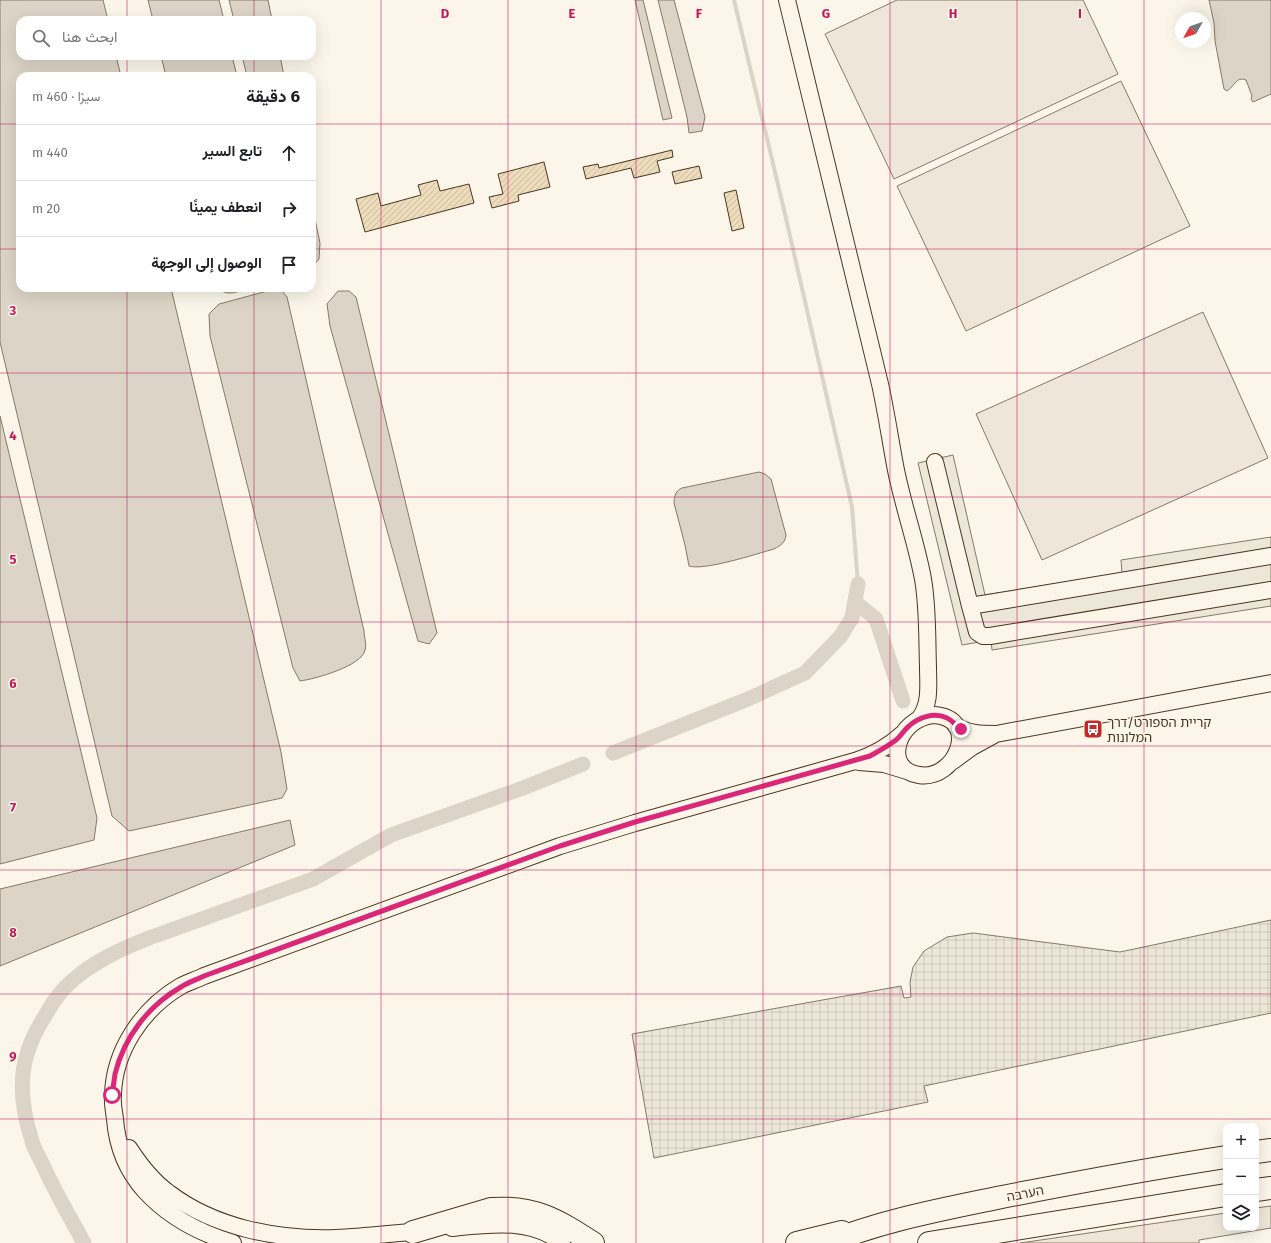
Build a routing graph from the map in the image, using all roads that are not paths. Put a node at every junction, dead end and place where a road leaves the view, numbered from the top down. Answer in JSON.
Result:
{"nodes":[{"id":1,"x":787,"y":0,"type":"edge"},
{"id":2,"x":935,"y":462,"type":"dead end"},
{"id":3,"x":1271,"y":556,"type":"edge"},
{"id":4,"x":1271,"y":590,"type":"edge"},
{"id":5,"x":970,"y":606,"type":"junction"},
{"id":6,"x":1271,"y":683,"type":"edge"},
{"id":7,"x":928,"y":693,"type":"junction"},
{"id":8,"x":940,"y":715,"type":"junction"},
{"id":9,"x":919,"y":719,"type":"junction"},
{"id":10,"x":956,"y":726,"type":"junction"},
{"id":11,"x":902,"y":734,"type":"junction"},
{"id":12,"x":996,"y":734,"type":"junction"},
{"id":13,"x":951,"y":762,"type":"junction"},
{"id":14,"x":848,"y":763,"type":"junction"},
{"id":15,"x":907,"y":771,"type":"junction"},
{"id":16,"x":114,"y":1118,"type":"junction"},
{"id":17,"x":1271,"y":1150,"type":"edge"},
{"id":18,"x":1259,"y":1152,"type":"edge"},
{"id":19,"x":1223,"y":1157,"type":"edge"},
{"id":20,"x":1271,"y":1188,"type":"edge"},
{"id":21,"x":1259,"y":1190,"type":"edge"},
{"id":22,"x":1223,"y":1195,"type":"edge"},
{"id":23,"x":875,"y":1226,"type":"junction"},
{"id":24,"x":414,"y":1232,"type":"junction"},
{"id":25,"x":233,"y":1243,"type":"edge"},
{"id":26,"x":562,"y":1243,"type":"edge"},
{"id":27,"x":593,"y":1243,"type":"edge"},
{"id":28,"x":797,"y":1243,"type":"edge"},
{"id":29,"x":827,"y":1243,"type":"edge"},
{"id":30,"x":929,"y":1243,"type":"edge"}],
"edges":[{"from":1,"to":7,"type":"street"},
{"from":2,"to":5,"type":"street"},
{"from":3,"to":5,"type":"street"},
{"from":4,"to":5,"type":"street"},
{"from":6,"to":12,"type":"street"},
{"from":7,"to":8,"type":"street"},
{"from":7,"to":9,"type":"street"},
{"from":8,"to":9,"type":"street"},
{"from":8,"to":10,"type":"street"},
{"from":9,"to":11,"type":"street"},
{"from":10,"to":12,"type":"street"},
{"from":10,"to":13,"type":"street"},
{"from":11,"to":14,"type":"street"},
{"from":11,"to":15,"type":"street"},
{"from":12,"to":13,"type":"street"},
{"from":13,"to":15,"type":"street"},
{"from":14,"to":15,"type":"street"},
{"from":14,"to":16,"type":"street"},
{"from":16,"to":24,"type":"street"},
{"from":16,"to":25,"type":"street"},
{"from":17,"to":18,"type":"highway"},
{"from":19,"to":23,"type":"highway","name":"הערבה"},
{"from":20,"to":21,"type":"highway"},
{"from":22,"to":30,"type":"highway"},
{"from":23,"to":28,"type":"highway"},
{"from":23,"to":29,"type":"highway","name":"הערבה"},
{"from":24,"to":26,"type":"street"},
{"from":24,"to":27,"type":"highway"}]}
